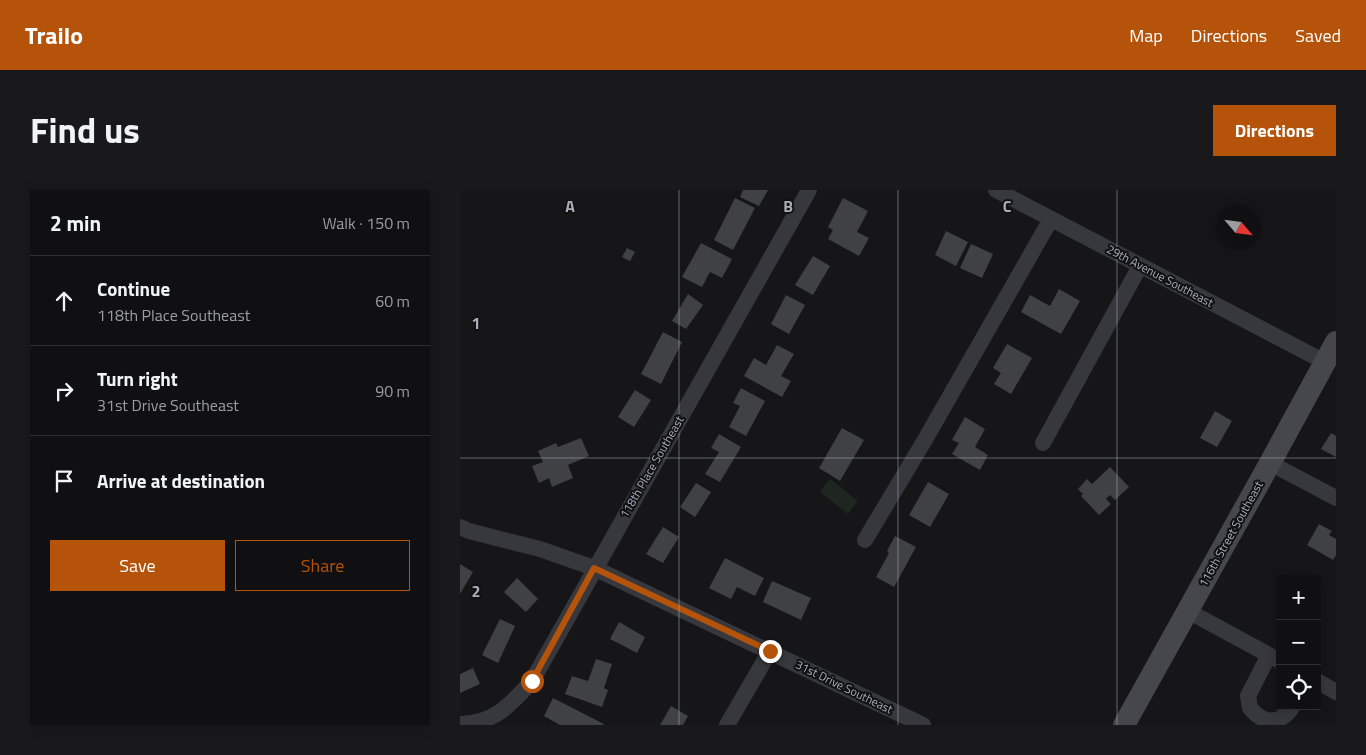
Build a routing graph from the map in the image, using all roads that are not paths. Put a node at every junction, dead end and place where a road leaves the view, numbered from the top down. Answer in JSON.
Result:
{"nodes":[{"id":1,"x":809,"y":190,"type":"edge"},
{"id":2,"x":996,"y":190,"type":"edge"},
{"id":3,"x":1051,"y":219,"type":"junction"},
{"id":4,"x":1140,"y":266,"type":"junction"},
{"id":5,"x":1336,"y":342,"type":"edge"},
{"id":6,"x":1325,"y":362,"type":"junction"},
{"id":7,"x":1043,"y":443,"type":"dead end"},
{"id":8,"x":1270,"y":463,"type":"junction"},
{"id":9,"x":1336,"y":498,"type":"edge"},
{"id":10,"x":460,"y":527,"type":"edge"},
{"id":11,"x":865,"y":540,"type":"dead end"},
{"id":12,"x":594,"y":568,"type":"junction"},
{"id":13,"x":1188,"y":611,"type":"junction"},
{"id":14,"x":770,"y":651,"type":"junction"},
{"id":15,"x":1275,"y":658,"type":"edge"},
{"id":16,"x":1321,"y":683,"type":"edge"},
{"id":17,"x":1336,"y":692,"type":"edge"},
{"id":18,"x":1290,"y":710,"type":"edge"},
{"id":19,"x":468,"y":724,"type":"edge"},
{"id":20,"x":727,"y":725,"type":"edge"},
{"id":21,"x":921,"y":725,"type":"edge"},
{"id":22,"x":1124,"y":725,"type":"edge"}],
"edges":[{"from":1,"to":12,"type":"street","name":"118th Place Southeast"},
{"from":2,"to":3,"type":"street","name":"29th Avenue Southeast"},
{"from":3,"to":4,"type":"street","name":"29th Avenue Southeast"},
{"from":3,"to":11,"type":"street"},
{"from":4,"to":6,"type":"street","name":"29th Avenue Southeast"},
{"from":4,"to":7,"type":"street"},
{"from":5,"to":6,"type":"street","name":"116th Street Southeast"},
{"from":6,"to":8,"type":"street","name":"116th Street Southeast"},
{"from":8,"to":9,"type":"street"},
{"from":8,"to":13,"type":"street","name":"116th Street Southeast"},
{"from":10,"to":12,"type":"street","name":"31st Drive Southeast"},
{"from":12,"to":14,"type":"street","name":"31st Drive Southeast"},
{"from":12,"to":19,"type":"street","name":"118th Place Southeast"},
{"from":13,"to":15,"type":"street"},
{"from":13,"to":22,"type":"street","name":"116th Street Southeast"},
{"from":14,"to":20,"type":"street"},
{"from":14,"to":21,"type":"street","name":"31st Drive Southeast"},
{"from":15,"to":18,"type":"street"},
{"from":16,"to":17,"type":"street"}]}
